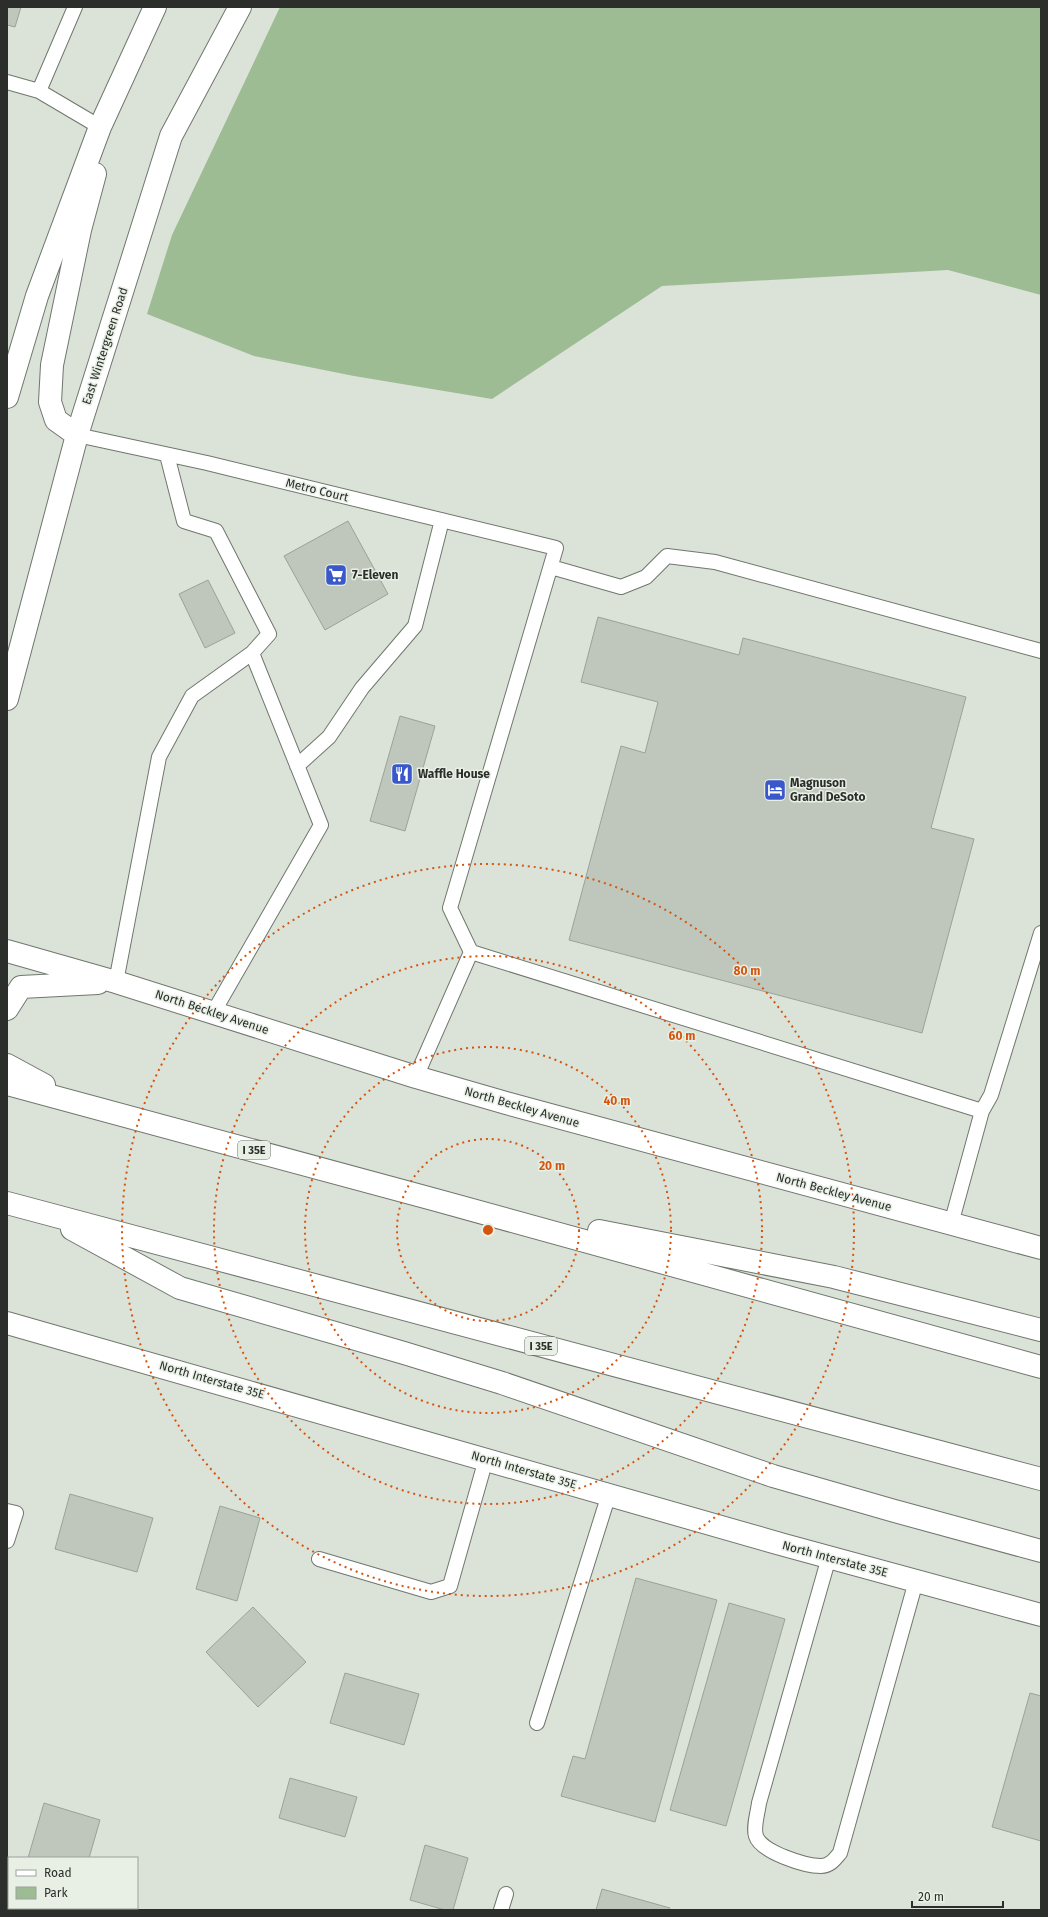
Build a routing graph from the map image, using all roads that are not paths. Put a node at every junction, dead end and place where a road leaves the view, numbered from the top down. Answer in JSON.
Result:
{"nodes":[{"id":1,"x":75,"y":7,"type":"edge"},
{"id":2,"x":155,"y":7,"type":"edge"},
{"id":3,"x":240,"y":7,"type":"edge"},
{"id":4,"x":7,"y":82,"type":"edge"},
{"id":5,"x":39,"y":91,"type":"junction"},
{"id":6,"x":100,"y":127,"type":"junction"},
{"id":7,"x":7,"y":397,"type":"edge"},
{"id":8,"x":77,"y":435,"type":"junction"},
{"id":9,"x":167,"y":454,"type":"junction"},
{"id":10,"x":442,"y":520,"type":"junction"},
{"id":11,"x":551,"y":567,"type":"junction"},
{"id":12,"x":1041,"y":651,"type":"edge"},
{"id":13,"x":252,"y":653,"type":"junction"},
{"id":14,"x":7,"y":699,"type":"edge"},
{"id":15,"x":297,"y":766,"type":"junction"},
{"id":16,"x":1041,"y":933,"type":"edge"},
{"id":17,"x":7,"y":951,"type":"edge"},
{"id":18,"x":471,"y":952,"type":"junction"},
{"id":19,"x":116,"y":982,"type":"junction"},
{"id":20,"x":7,"y":1009,"type":"edge"},
{"id":21,"x":213,"y":1012,"type":"junction"},
{"id":22,"x":7,"y":1065,"type":"edge"},
{"id":23,"x":416,"y":1077,"type":"junction"},
{"id":24,"x":7,"y":1084,"type":"edge"},
{"id":25,"x":72,"y":1100,"type":"junction"},
{"id":26,"x":982,"y":1111,"type":"junction"},
{"id":27,"x":436,"y":1200,"type":"junction"},
{"id":28,"x":7,"y":1203,"type":"edge"},
{"id":29,"x":41,"y":1212,"type":"junction"},
{"id":30,"x":950,"y":1224,"type":"junction"},
{"id":31,"x":1041,"y":1248,"type":"edge"},
{"id":32,"x":12,"y":1322,"type":"edge"},
{"id":33,"x":1041,"y":1330,"type":"edge"},
{"id":34,"x":1041,"y":1367,"type":"edge"},
{"id":35,"x":486,"y":1459,"type":"junction"},
{"id":36,"x":1041,"y":1479,"type":"edge"},
{"id":37,"x":609,"y":1494,"type":"junction"},
{"id":38,"x":7,"y":1511,"type":"edge"},
{"id":39,"x":7,"y":1541,"type":"edge"},
{"id":40,"x":1041,"y":1551,"type":"edge"},
{"id":41,"x":829,"y":1557,"type":"junction"},
{"id":42,"x":319,"y":1559,"type":"dead end"},
{"id":43,"x":916,"y":1580,"type":"junction"},
{"id":44,"x":1041,"y":1615,"type":"edge"},
{"id":45,"x":537,"y":1723,"type":"dead end"},
{"id":46,"x":506,"y":1894,"type":"dead end"},
{"id":47,"x":501,"y":1910,"type":"edge"}],
"edges":[{"from":1,"to":5,"type":"lane"},
{"from":2,"to":6,"type":"main road"},
{"from":3,"to":8,"type":"main road","name":"East Wintergreen Road"},
{"from":4,"to":5,"type":"lane"},
{"from":5,"to":6,"type":"lane"},
{"from":6,"to":7,"type":"main road"},
{"from":6,"to":8,"type":"main road"},
{"from":8,"to":9,"type":"lane","name":"Metro Court"},
{"from":8,"to":14,"type":"main road","name":"East Wintergreen Road"},
{"from":9,"to":10,"type":"lane","name":"Metro Court"},
{"from":9,"to":13,"type":"lane"},
{"from":10,"to":11,"type":"lane","name":"Metro Court"},
{"from":10,"to":15,"type":"lane"},
{"from":11,"to":12,"type":"lane"},
{"from":11,"to":18,"type":"lane"},
{"from":13,"to":15,"type":"lane"},
{"from":13,"to":19,"type":"lane"},
{"from":15,"to":21,"type":"lane"},
{"from":16,"to":26,"type":"lane"},
{"from":17,"to":19,"type":"main road","name":"North Beckley Avenue"},
{"from":18,"to":23,"type":"lane"},
{"from":18,"to":26,"type":"lane"},
{"from":19,"to":20,"type":"main road"},
{"from":19,"to":21,"type":"main road","name":"North Beckley Avenue"},
{"from":21,"to":23,"type":"main road","name":"North Beckley Avenue"},
{"from":22,"to":25,"type":"main road"},
{"from":23,"to":30,"type":"main road","name":"North Beckley Avenue"},
{"from":24,"to":25,"type":"main road","number":"I 35E"},
{"from":25,"to":27,"type":"main road","number":"I 35E"},
{"from":26,"to":30,"type":"lane"},
{"from":27,"to":33,"type":"main road"},
{"from":27,"to":34,"type":"main road","number":"I 35E"},
{"from":28,"to":29,"type":"main road","number":"I 35E"},
{"from":29,"to":36,"type":"main road","number":"I 35E"},
{"from":29,"to":40,"type":"main road"},
{"from":30,"to":31,"type":"main road","name":"North Beckley Avenue"},
{"from":32,"to":35,"type":"main road","name":"North Interstate 35E"},
{"from":35,"to":37,"type":"main road","name":"North Interstate 35E"},
{"from":35,"to":42,"type":"lane"},
{"from":37,"to":41,"type":"main road","name":"North Interstate 35E"},
{"from":37,"to":45,"type":"lane"},
{"from":38,"to":39,"type":"lane"},
{"from":41,"to":43,"type":"main road","name":"North Interstate 35E"},
{"from":41,"to":43,"type":"lane"},
{"from":43,"to":44,"type":"main road","name":"North Interstate 35E"},
{"from":46,"to":47,"type":"lane"}]}
